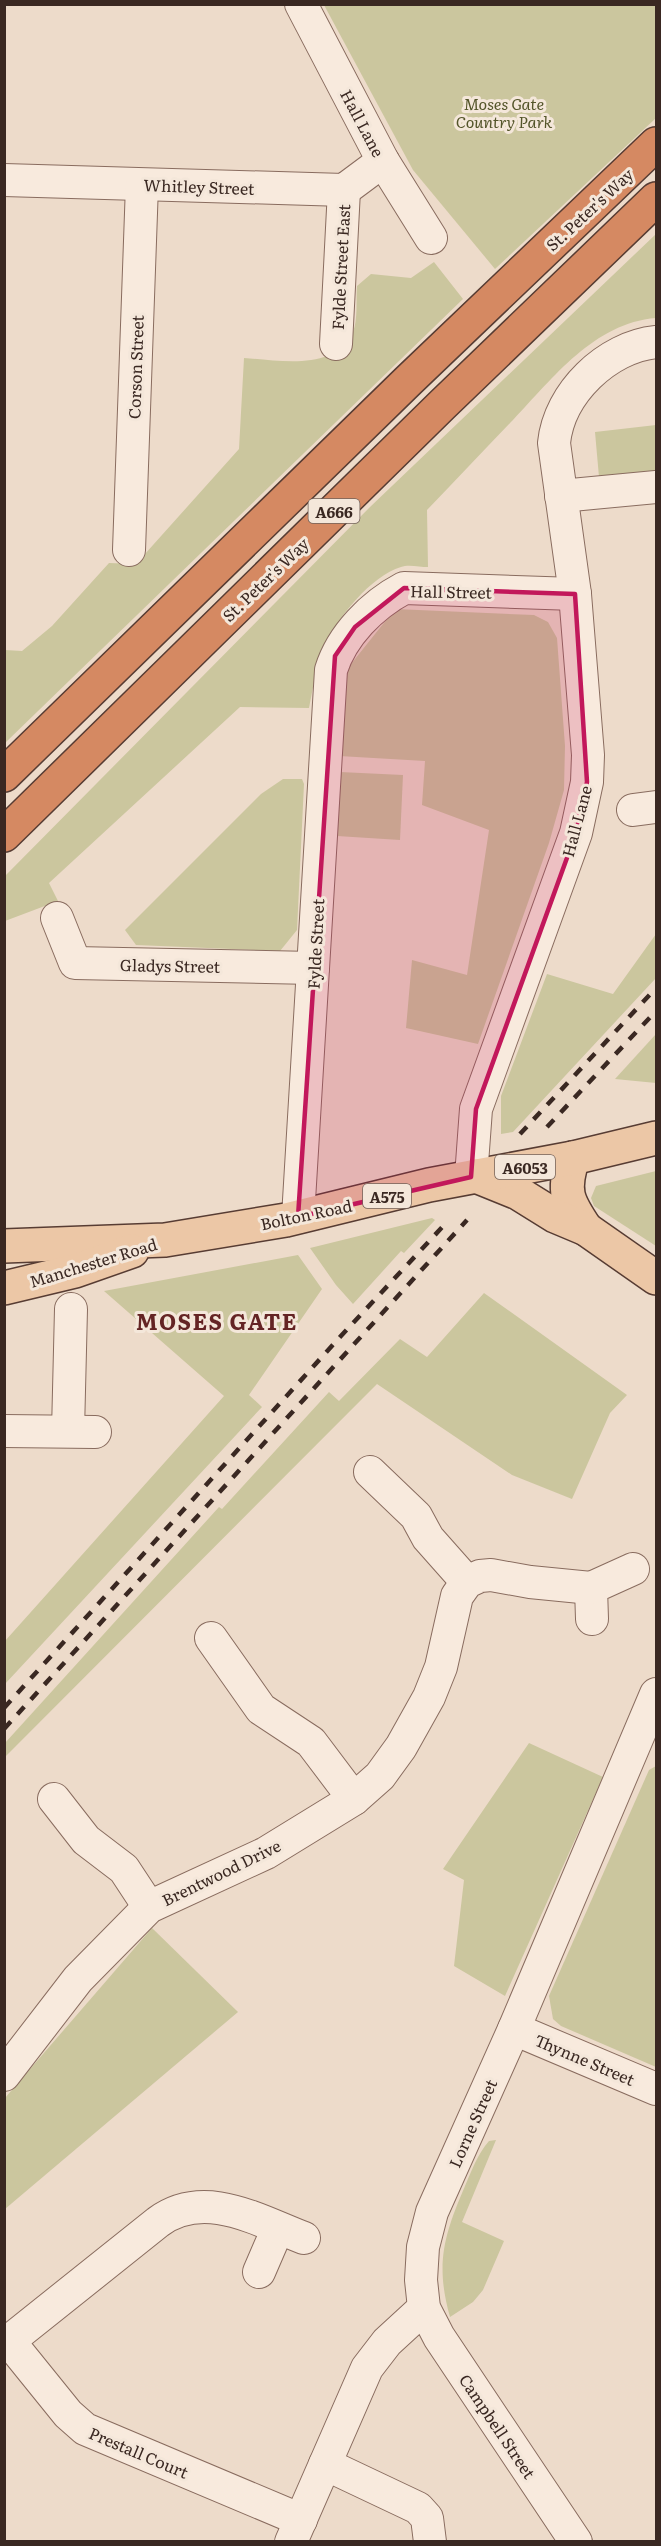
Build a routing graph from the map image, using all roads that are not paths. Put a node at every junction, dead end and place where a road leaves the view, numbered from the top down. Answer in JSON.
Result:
{"nodes":[{"id":1,"x":301,"y":4,"type":"edge"},
{"id":2,"x":657,"y":144,"type":"edge"},
{"id":3,"x":383,"y":161,"type":"junction"},
{"id":4,"x":4,"y":180,"type":"edge"},
{"id":5,"x":142,"y":184,"type":"junction"},
{"id":6,"x":345,"y":190,"type":"junction"},
{"id":7,"x":657,"y":199,"type":"edge"},
{"id":8,"x":431,"y":238,"type":"dead end"},
{"id":9,"x":657,"y":342,"type":"edge"},
{"id":10,"x":336,"y":344,"type":"dead end"},
{"id":11,"x":657,"y":487,"type":"edge"},
{"id":12,"x":561,"y":496,"type":"junction"},
{"id":13,"x":129,"y":550,"type":"dead end"},
{"id":14,"x":575,"y":594,"type":"junction"},
{"id":15,"x":331,"y":670,"type":"joint"},
{"id":16,"x":8,"y":771,"type":"edge"},
{"id":17,"x":9,"y":830,"type":"edge"},
{"id":18,"x":57,"y":918,"type":"dead end"},
{"id":19,"x":313,"y":968,"type":"junction"},
{"id":20,"x":657,"y":1138,"type":"edge"},
{"id":21,"x":573,"y":1158,"type":"junction"},
{"id":22,"x":473,"y":1176,"type":"junction"},
{"id":23,"x":298,"y":1217,"type":"junction"},
{"id":24,"x":586,"y":1229,"type":"junction"},
{"id":25,"x":165,"y":1240,"type":"junction"},
{"id":26,"x":5,"y":1246,"type":"edge"},
{"id":27,"x":657,"y":1278,"type":"edge"},
{"id":28,"x":4,"y":1288,"type":"edge"},
{"id":29,"x":70,"y":1309,"type":"dead end"},
{"id":30,"x":4,"y":1431,"type":"edge"},
{"id":31,"x":370,"y":1472,"type":"dead end"},
{"id":32,"x":633,"y":1569,"type":"dead end"},
{"id":33,"x":467,"y":1582,"type":"junction"},
{"id":34,"x":591,"y":1588,"type":"junction"},
{"id":35,"x":592,"y":1619,"type":"dead end"},
{"id":36,"x":212,"y":1638,"type":"dead end"},
{"id":37,"x":655,"y":1704,"type":"edge"},
{"id":38,"x":54,"y":1798,"type":"dead end"},
{"id":39,"x":354,"y":1799,"type":"junction"},
{"id":40,"x":149,"y":1907,"type":"junction"},
{"id":41,"x":514,"y":2029,"type":"junction"},
{"id":42,"x":11,"y":2056,"type":"edge"},
{"id":43,"x":657,"y":2090,"type":"edge"},
{"id":44,"x":259,"y":2272,"type":"dead end"},
{"id":45,"x":424,"y":2308,"type":"junction"},
{"id":46,"x":7,"y":2343,"type":"edge"},
{"id":47,"x":325,"y":2464,"type":"junction"},
{"id":48,"x":296,"y":2531,"type":"edge"},
{"id":49,"x":430,"y":2541,"type":"edge"},
{"id":50,"x":576,"y":2541,"type":"edge"}],
"edges":[{"from":1,"to":3,"type":"street","name":"Hall Lane"},
{"from":2,"to":16,"type":"highway","name":"St. Peter's Way","number":"A666"},
{"from":3,"to":6,"type":"street"},
{"from":3,"to":8,"type":"street","name":"Hall Lane"},
{"from":4,"to":5,"type":"street","name":"Whitley Street"},
{"from":5,"to":6,"type":"street","name":"Whitley Street"},
{"from":5,"to":13,"type":"street","name":"Corson Street"},
{"from":6,"to":10,"type":"street","name":"Fylde Street East"},
{"from":7,"to":17,"type":"highway","name":"St. Peter's Way","number":"A666"},
{"from":9,"to":12,"type":"street","name":"Hall Lane"},
{"from":11,"to":12,"type":"street"},
{"from":12,"to":14,"type":"street","name":"Hall Lane"},
{"from":14,"to":15,"type":"street","name":"Hall Street"},
{"from":14,"to":22,"type":"street","name":"Hall Lane"},
{"from":15,"to":19,"type":"street","name":"Fylde Street"},
{"from":18,"to":19,"type":"street","name":"Gladys Street"},
{"from":19,"to":23,"type":"street","name":"Fylde Street"},
{"from":20,"to":21,"type":"main road","name":"Bolton Road","number":"A6053"},
{"from":21,"to":22,"type":"main road","name":"Bolton Road","number":"A6053"},
{"from":21,"to":24,"type":"main road"},
{"from":22,"to":23,"type":"main road","name":"Bolton Road","number":"A575"},
{"from":22,"to":24,"type":"main road"},
{"from":23,"to":25,"type":"main road","name":"Bolton Road","number":"A575"},
{"from":24,"to":27,"type":"main road"},
{"from":25,"to":26,"type":"main road","name":"Manchester Road","number":"A575"},
{"from":25,"to":28,"type":"main road","name":"Manchester Road","number":"A575"},
{"from":29,"to":30,"type":"street"},
{"from":31,"to":33,"type":"street"},
{"from":32,"to":34,"type":"street"},
{"from":33,"to":34,"type":"street"},
{"from":33,"to":39,"type":"street","name":"Brentwood Drive"},
{"from":34,"to":35,"type":"street"},
{"from":36,"to":39,"type":"street"},
{"from":37,"to":41,"type":"street","name":"Lorne Street"},
{"from":38,"to":40,"type":"street","name":"Brentwood Drive"},
{"from":39,"to":40,"type":"street","name":"Brentwood Drive"},
{"from":40,"to":42,"type":"street","name":"Brentwood Drive"},
{"from":41,"to":43,"type":"street","name":"Thynne Street"},
{"from":41,"to":45,"type":"street","name":"Lorne Street"},
{"from":44,"to":46,"type":"street","name":"Prestall Court"},
{"from":45,"to":47,"type":"street"},
{"from":45,"to":50,"type":"street","name":"Campbell Street"},
{"from":46,"to":48,"type":"street","name":"Prestall Court"},
{"from":47,"to":48,"type":"street"},
{"from":47,"to":49,"type":"street"}]}
